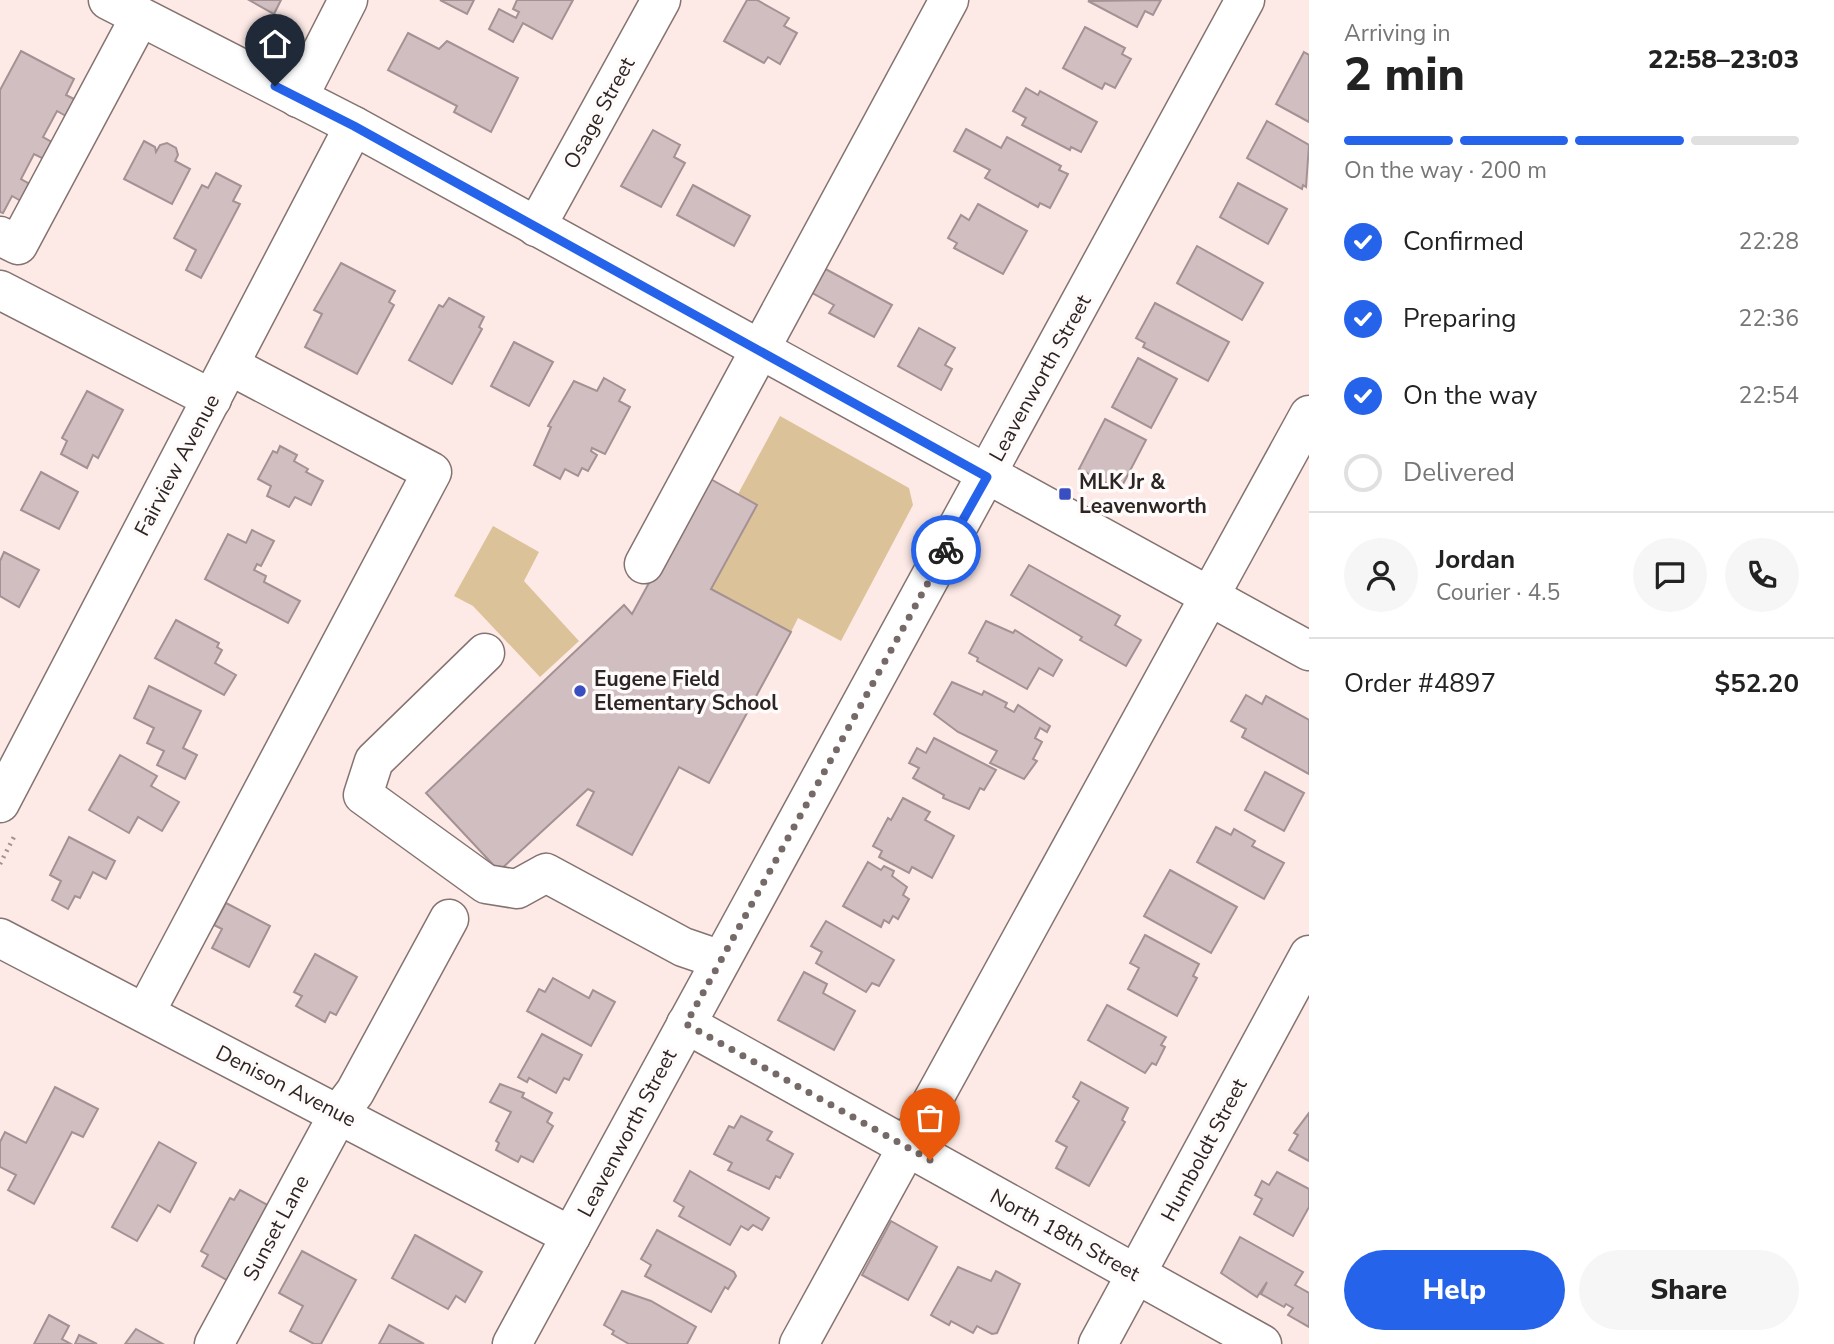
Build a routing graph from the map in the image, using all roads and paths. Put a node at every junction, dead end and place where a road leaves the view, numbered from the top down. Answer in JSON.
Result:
{"nodes":[{"id":1,"x":348,"y":0,"type":"edge"},
{"id":2,"x":661,"y":0,"type":"edge"},
{"id":3,"x":949,"y":0,"type":"edge"},
{"id":4,"x":1245,"y":0,"type":"edge"},
{"id":5,"x":124,"y":8,"type":"edge"},
{"id":6,"x":298,"y":98,"type":"junction"},
{"id":7,"x":354,"y":126,"type":"junction"},
{"id":8,"x":537,"y":227,"type":"junction"},
{"id":9,"x":6,"y":253,"type":"edge"},
{"id":10,"x":0,"y":290,"type":"edge"},
{"id":11,"x":759,"y":350,"type":"junction"},
{"id":12,"x":229,"y":365,"type":"junction"},
{"id":13,"x":212,"y":398,"type":"junction"},
{"id":14,"x":1309,"y":415,"type":"edge"},
{"id":15,"x":987,"y":477,"type":"junction"},
{"id":16,"x":644,"y":564,"type":"dead end"},
{"id":17,"x":1210,"y":597,"type":"junction"},
{"id":18,"x":1309,"y":651,"type":"edge"},
{"id":19,"x":485,"y":653,"type":"dead end"},
{"id":20,"x":0,"y":803,"type":"edge"},
{"id":21,"x":449,"y":919,"type":"dead end"},
{"id":22,"x":0,"y":938,"type":"edge"},
{"id":23,"x":1309,"y":955,"type":"edge"},
{"id":24,"x":721,"y":960,"type":"junction"},
{"id":25,"x":145,"y":1013,"type":"junction"},
{"id":26,"x":686,"y":1024,"type":"junction"},
{"id":27,"x":339,"y":1113,"type":"junction"},
{"id":28,"x":906,"y":1147,"type":"junction"},
{"id":29,"x":571,"y":1236,"type":"junction"},
{"id":30,"x":1136,"y":1275,"type":"junction"},
{"id":31,"x":214,"y":1344,"type":"edge"},
{"id":32,"x":512,"y":1344,"type":"edge"},
{"id":33,"x":799,"y":1344,"type":"edge"},
{"id":34,"x":1098,"y":1344,"type":"edge"},
{"id":35,"x":1262,"y":1344,"type":"edge"}],
"edges":[{"from":1,"to":6,"type":"street"},
{"from":2,"to":8,"type":"street","name":"Osage Street"},
{"from":3,"to":11,"type":"street"},
{"from":4,"to":15,"type":"street","name":"Leavenworth Street"},
{"from":5,"to":6,"type":"street"},
{"from":5,"to":9,"type":"street"},
{"from":6,"to":7,"type":"street"},
{"from":7,"to":8,"type":"street"},
{"from":7,"to":12,"type":"street","name":"Fairview Avenue"},
{"from":8,"to":11,"type":"street"},
{"from":10,"to":13,"type":"street"},
{"from":11,"to":15,"type":"street"},
{"from":11,"to":16,"type":"street"},
{"from":12,"to":13,"type":"street","name":"Fairview Avenue"},
{"from":12,"to":25,"type":"street"},
{"from":13,"to":20,"type":"street","name":"Fairview Avenue"},
{"from":14,"to":17,"type":"street"},
{"from":15,"to":17,"type":"street"},
{"from":15,"to":24,"type":"street","name":"Leavenworth Street"},
{"from":17,"to":18,"type":"street"},
{"from":17,"to":28,"type":"street"},
{"from":19,"to":24,"type":"street"},
{"from":21,"to":27,"type":"street","name":"Sunset Lane"},
{"from":22,"to":25,"type":"street","name":"Denison Avenue"},
{"from":23,"to":30,"type":"street","name":"Humboldt Street"},
{"from":24,"to":26,"type":"street","name":"Leavenworth Street"},
{"from":25,"to":27,"type":"street","name":"Denison Avenue"},
{"from":26,"to":28,"type":"street","name":"North 18th Street"},
{"from":26,"to":29,"type":"street","name":"Leavenworth Street"},
{"from":27,"to":29,"type":"street","name":"Denison Avenue"},
{"from":27,"to":31,"type":"street","name":"Sunset Lane"},
{"from":28,"to":30,"type":"street","name":"North 18th Street"},
{"from":28,"to":33,"type":"street"},
{"from":29,"to":32,"type":"street","name":"Leavenworth Street"},
{"from":30,"to":34,"type":"street","name":"Humboldt Street"},
{"from":30,"to":35,"type":"street","name":"North 18th Street"}]}
